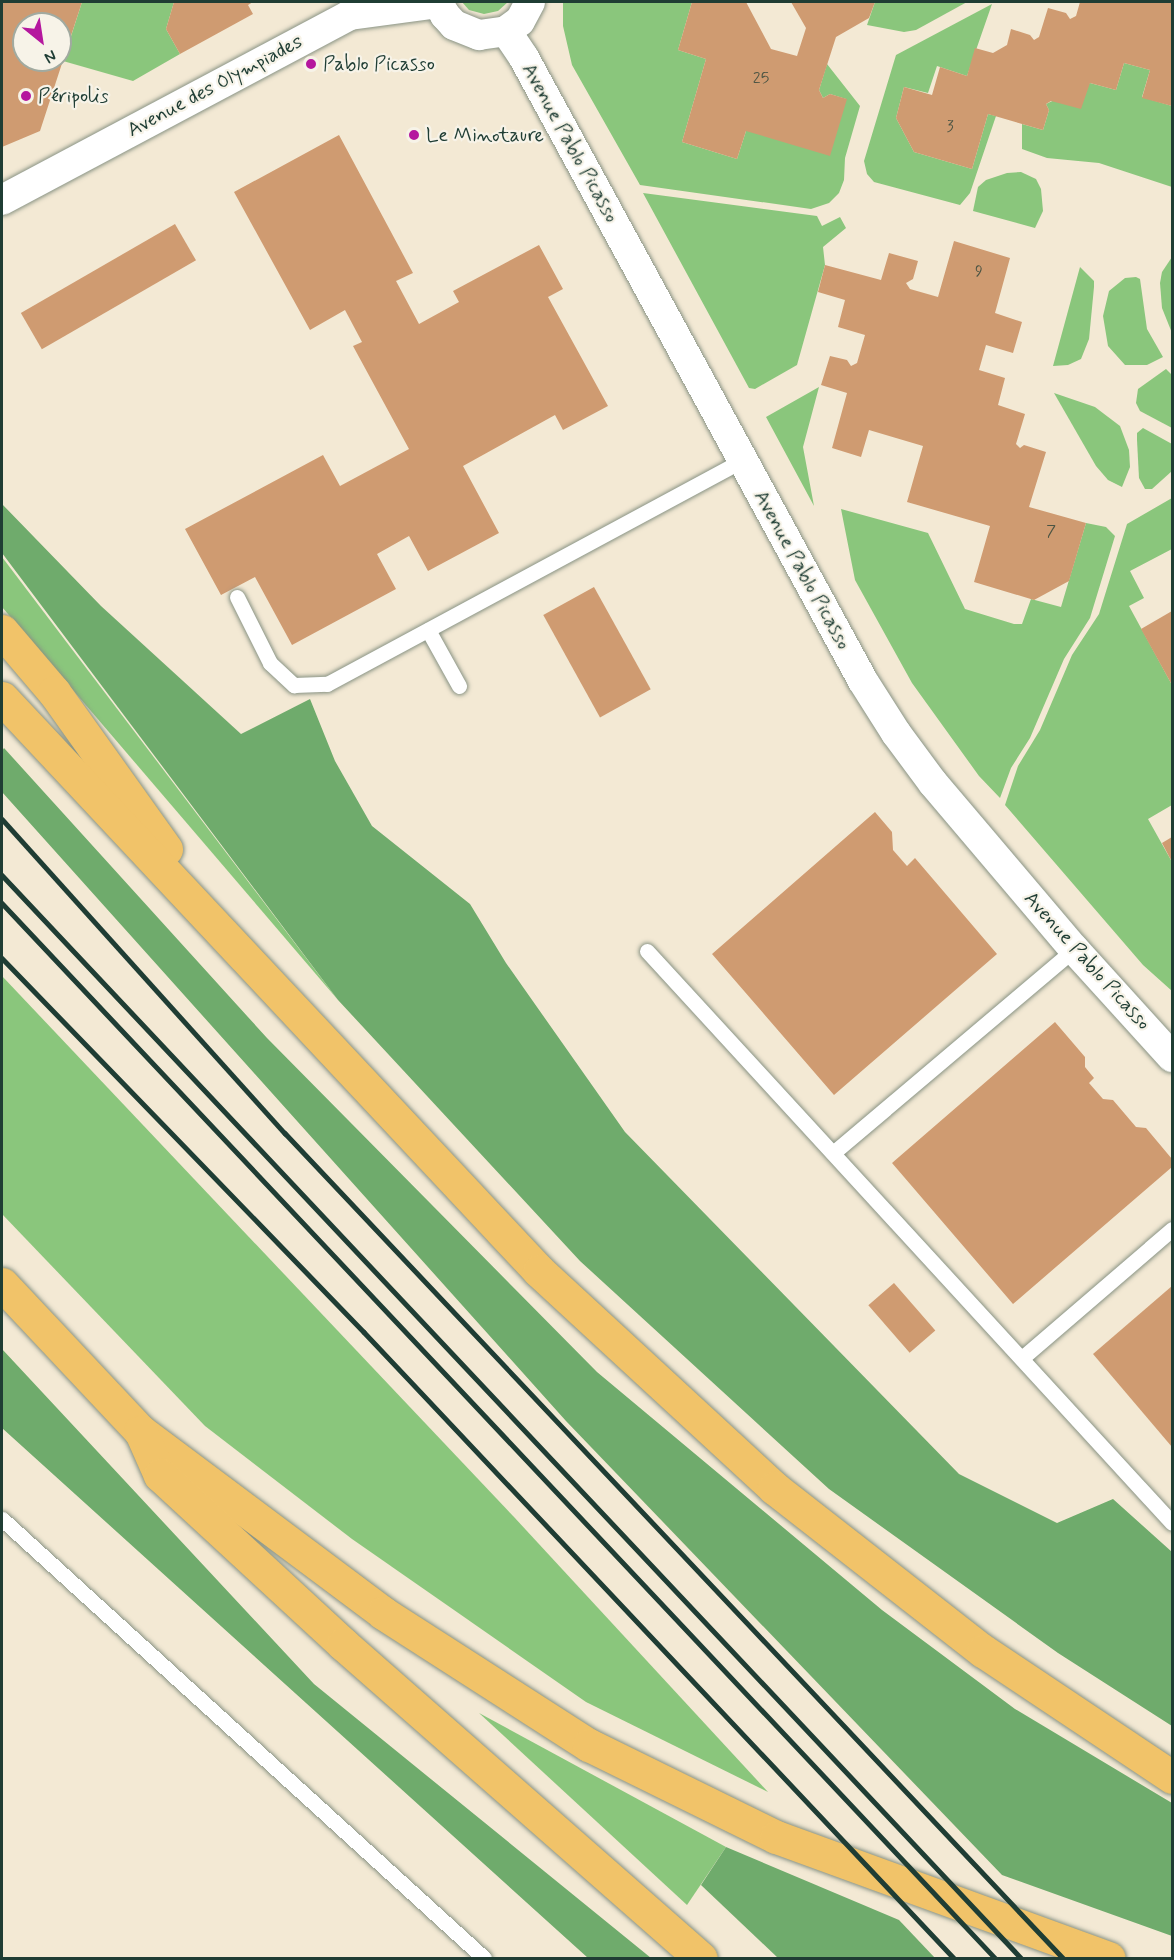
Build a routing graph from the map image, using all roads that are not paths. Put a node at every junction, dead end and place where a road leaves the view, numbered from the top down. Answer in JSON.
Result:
{"nodes":[{"id":1,"x":438,"y":2,"type":"edge"},
{"id":2,"x":530,"y":2,"type":"edge"},
{"id":3,"x":506,"y":31,"type":"junction"},
{"id":4,"x":2,"y":200,"type":"edge"},
{"id":5,"x":742,"y":461,"type":"junction"},
{"id":6,"x":237,"y":597,"type":"dead end"},
{"id":7,"x":428,"y":630,"type":"junction"},
{"id":8,"x":2,"y":631,"type":"edge"},
{"id":9,"x":459,"y":686,"type":"dead end"},
{"id":10,"x":2,"y":698,"type":"edge"},
{"id":11,"x":1074,"y":949,"type":"junction"},
{"id":12,"x":647,"y":951,"type":"dead end"},
{"id":13,"x":244,"y":958,"type":"junction"},
{"id":14,"x":1173,"y":1058,"type":"edge"},
{"id":15,"x":833,"y":1154,"type":"junction"},
{"id":16,"x":1173,"y":1229,"type":"edge"},
{"id":17,"x":2,"y":1284,"type":"edge"},
{"id":18,"x":1022,"y":1358,"type":"junction"},
{"id":19,"x":140,"y":1431,"type":"junction"},
{"id":20,"x":2,"y":1520,"type":"edge"},
{"id":21,"x":1173,"y":1523,"type":"edge"},
{"id":22,"x":1173,"y":1777,"type":"edge"},
{"id":23,"x":484,"y":1959,"type":"edge"},
{"id":24,"x":701,"y":1959,"type":"edge"},
{"id":25,"x":1109,"y":1959,"type":"edge"}],
"edges":[{"from":1,"to":3,"type":"street"},
{"from":1,"to":4,"type":"street","name":"Avenue des Olympiades"},
{"from":2,"to":3,"type":"street"},
{"from":3,"to":5,"type":"street","name":"Avenue Pablo Picasso"},
{"from":5,"to":7,"type":"lane"},
{"from":5,"to":11,"type":"street","name":"Avenue Pablo Picasso"},
{"from":6,"to":7,"type":"lane"},
{"from":7,"to":9,"type":"lane"},
{"from":8,"to":13,"type":"highway"},
{"from":10,"to":13,"type":"highway"},
{"from":11,"to":14,"type":"street","name":"Avenue Pablo Picasso"},
{"from":11,"to":15,"type":"lane"},
{"from":12,"to":15,"type":"lane"},
{"from":13,"to":22,"type":"highway"},
{"from":15,"to":18,"type":"lane"},
{"from":16,"to":18,"type":"lane"},
{"from":17,"to":19,"type":"highway"},
{"from":18,"to":21,"type":"lane"},
{"from":19,"to":24,"type":"highway"},
{"from":19,"to":25,"type":"highway"},
{"from":20,"to":23,"type":"lane"}]}
